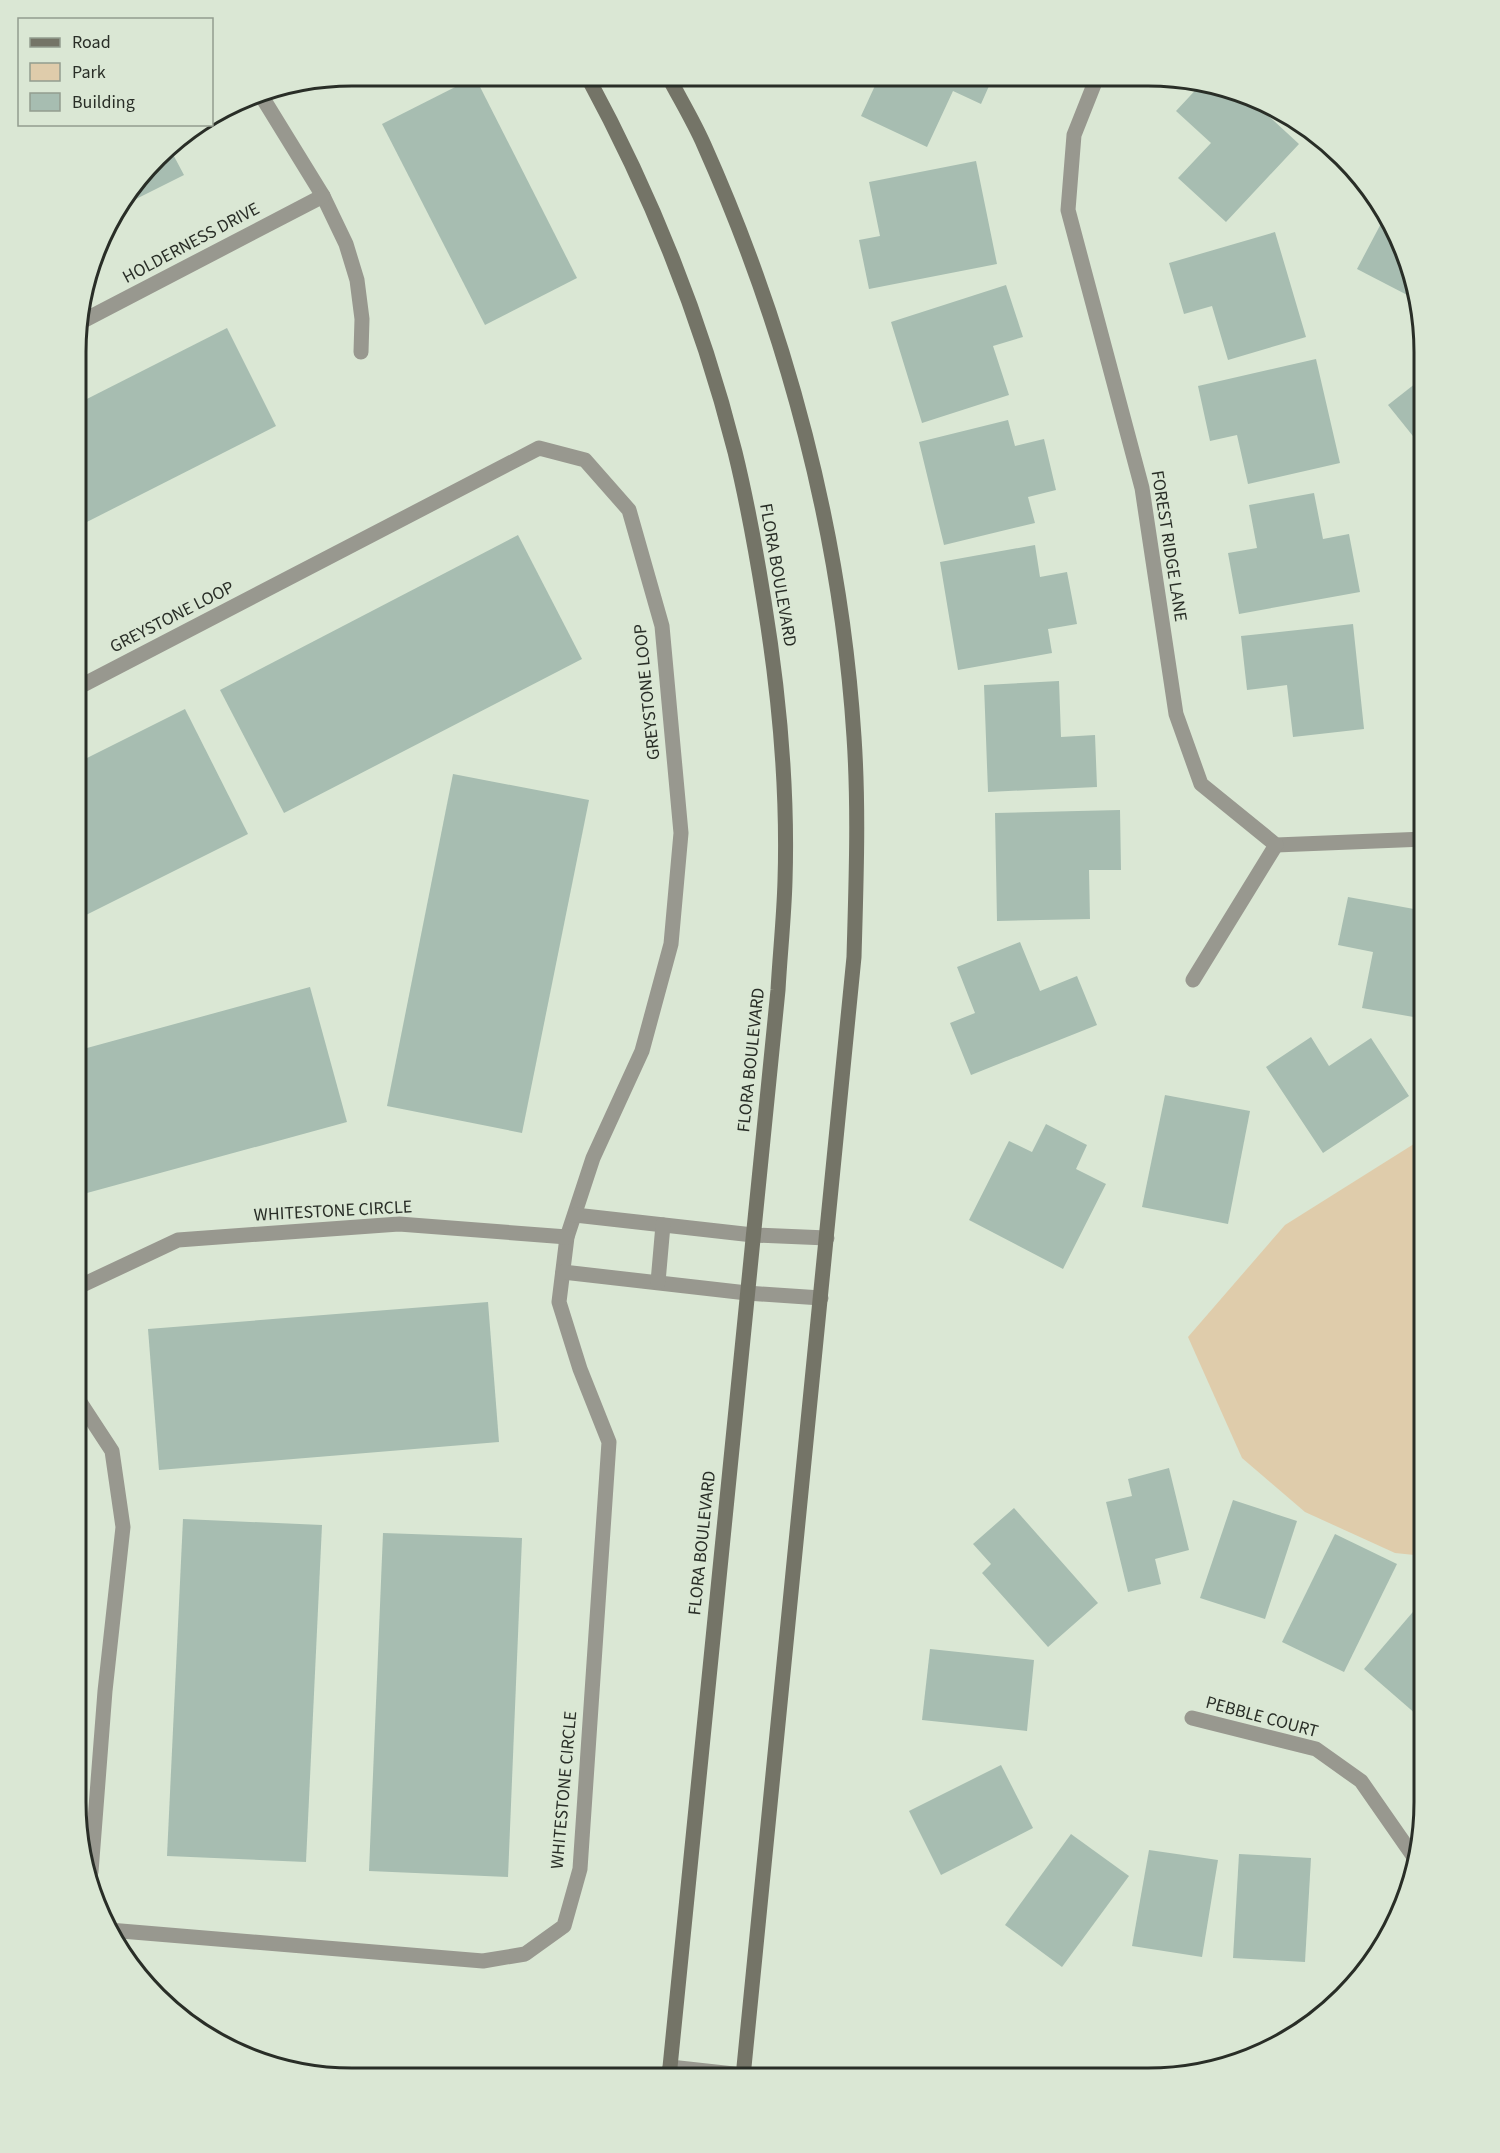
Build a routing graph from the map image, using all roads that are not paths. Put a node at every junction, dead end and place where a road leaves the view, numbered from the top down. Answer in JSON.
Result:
{"nodes":[{"id":1,"x":592,"y":86,"type":"edge"},
{"id":2,"x":673,"y":86,"type":"edge"},
{"id":3,"x":1093,"y":86,"type":"edge"},
{"id":4,"x":264,"y":101,"type":"edge"},
{"id":5,"x":323,"y":196,"type":"junction"},
{"id":6,"x":88,"y":318,"type":"edge"},
{"id":7,"x":361,"y":352,"type":"dead end"},
{"id":8,"x":86,"y":683,"type":"edge"},
{"id":9,"x":1414,"y":839,"type":"edge"},
{"id":10,"x":1276,"y":845,"type":"junction"},
{"id":11,"x":1193,"y":980,"type":"dead end"},
{"id":12,"x":574,"y":1215,"type":"junction"},
{"id":13,"x":663,"y":1225,"type":"junction"},
{"id":14,"x":753,"y":1235,"type":"junction"},
{"id":15,"x":567,"y":1237,"type":"junction"},
{"id":16,"x":827,"y":1238,"type":"junction"},
{"id":17,"x":563,"y":1272,"type":"junction"},
{"id":18,"x":658,"y":1282,"type":"junction"},
{"id":19,"x":86,"y":1283,"type":"edge"},
{"id":20,"x":747,"y":1293,"type":"junction"},
{"id":21,"x":821,"y":1298,"type":"junction"},
{"id":22,"x":86,"y":1411,"type":"edge"},
{"id":23,"x":1192,"y":1718,"type":"dead end"},
{"id":24,"x":1410,"y":1851,"type":"edge"},
{"id":25,"x":92,"y":1858,"type":"edge"},
{"id":26,"x":119,"y":1931,"type":"edge"},
{"id":27,"x":670,"y":2068,"type":"edge"},
{"id":28,"x":744,"y":2068,"type":"edge"}],
"edges":[{"from":1,"to":14,"type":"street","name":"FLORA BOULEVARD"},
{"from":2,"to":16,"type":"street"},
{"from":3,"to":10,"type":"street","name":"FOREST RIDGE LANE"},
{"from":4,"to":5,"type":"street"},
{"from":5,"to":6,"type":"street","name":"HOLDERNESS DRIVE"},
{"from":5,"to":7,"type":"street"},
{"from":8,"to":12,"type":"street","name":"GREYSTONE LOOP"},
{"from":9,"to":10,"type":"street"},
{"from":10,"to":11,"type":"street"},
{"from":12,"to":13,"type":"street"},
{"from":12,"to":15,"type":"street","name":"GREYSTONE LOOP"},
{"from":13,"to":14,"type":"street"},
{"from":13,"to":18,"type":"street"},
{"from":14,"to":16,"type":"street"},
{"from":14,"to":20,"type":"street","name":"FLORA BOULEVARD"},
{"from":15,"to":17,"type":"street","name":"WHITESTONE CIRCLE"},
{"from":15,"to":19,"type":"street","name":"WHITESTONE CIRCLE"},
{"from":16,"to":21,"type":"street"},
{"from":17,"to":18,"type":"street"},
{"from":17,"to":26,"type":"street","name":"WHITESTONE CIRCLE"},
{"from":18,"to":20,"type":"street"},
{"from":20,"to":21,"type":"street"},
{"from":20,"to":27,"type":"street","name":"FLORA BOULEVARD"},
{"from":21,"to":28,"type":"street"},
{"from":22,"to":25,"type":"street"},
{"from":23,"to":24,"type":"street","name":"PEBBLE COURT"}]}
